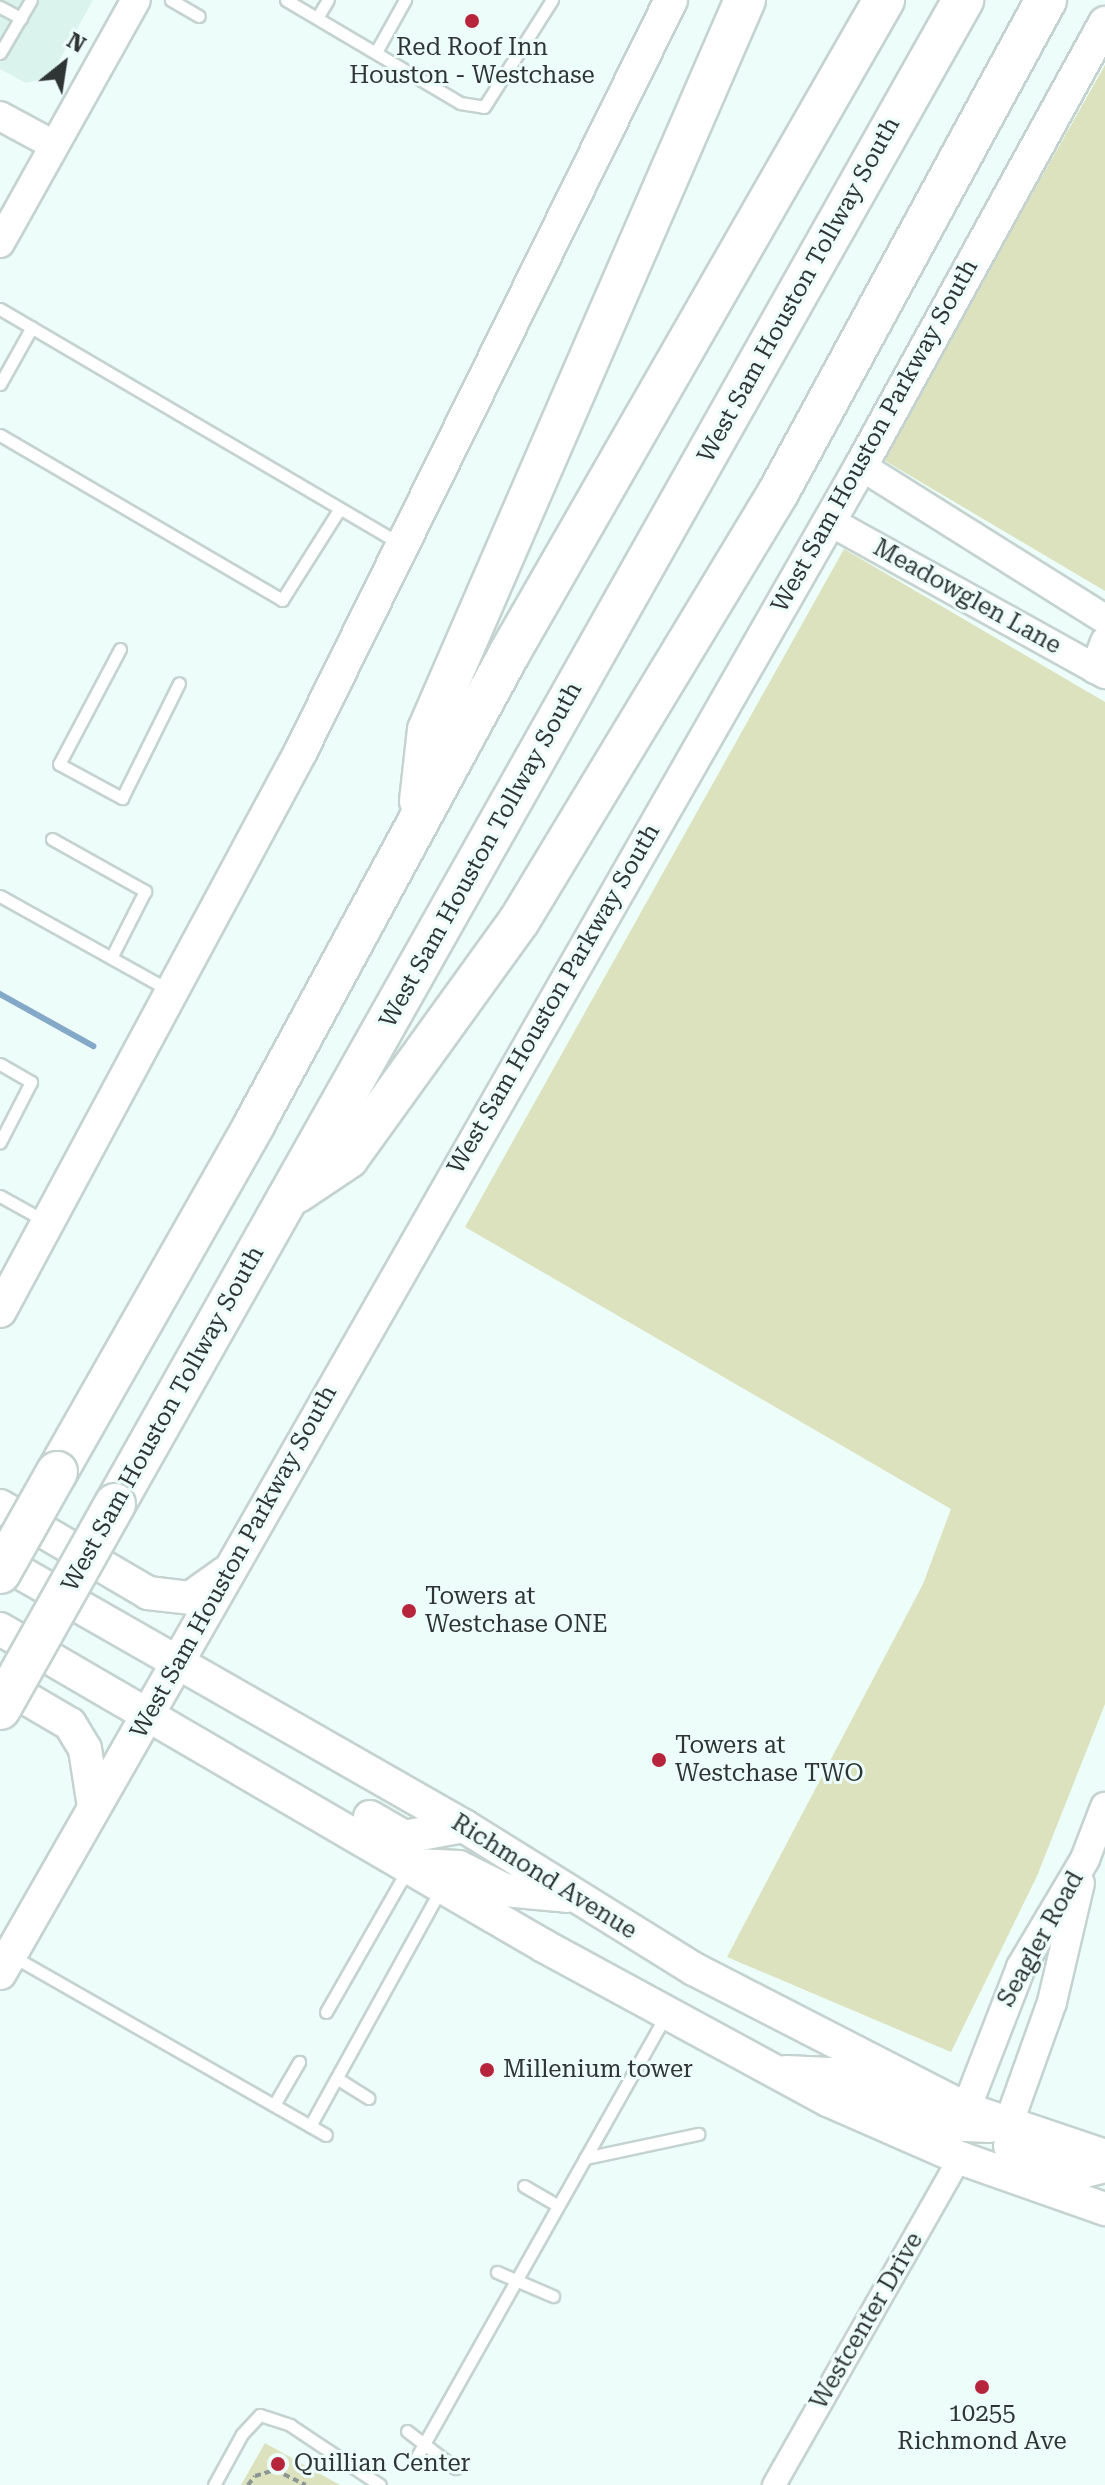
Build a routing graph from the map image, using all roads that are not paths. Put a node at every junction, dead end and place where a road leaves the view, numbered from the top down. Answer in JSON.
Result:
{"nodes":[{"id":1,"x":31,"y":0,"type":"edge"},
{"id":2,"x":136,"y":0,"type":"edge"},
{"id":3,"x":171,"y":0,"type":"edge"},
{"id":4,"x":286,"y":0,"type":"edge"},
{"id":5,"x":328,"y":0,"type":"edge"},
{"id":6,"x":405,"y":0,"type":"edge"},
{"id":7,"x":552,"y":0,"type":"edge"},
{"id":8,"x":671,"y":0,"type":"edge"},
{"id":9,"x":745,"y":0,"type":"edge"},
{"id":10,"x":884,"y":0,"type":"edge"},
{"id":11,"x":963,"y":0,"type":"edge"},
{"id":12,"x":1046,"y":0,"type":"edge"},
{"id":13,"x":0,"y":7,"type":"edge"},
{"id":14,"x":199,"y":16,"type":"dead end"},
{"id":15,"x":21,"y":18,"type":"junction"},
{"id":16,"x":317,"y":18,"type":"junction"},
{"id":17,"x":1105,"y":23,"type":"edge"},
{"id":18,"x":376,"y":52,"type":"junction"},
{"id":19,"x":0,"y":53,"type":"edge"},
{"id":20,"x":0,"y":116,"type":"edge"},
{"id":21,"x":52,"y":144,"type":"junction"},
{"id":22,"x":0,"y":243,"type":"edge"},
{"id":23,"x":0,"y":309,"type":"edge"},
{"id":24,"x":32,"y":327,"type":"junction"},
{"id":25,"x":0,"y":384,"type":"edge"},
{"id":26,"x":0,"y":435,"type":"edge"},
{"id":27,"x":861,"y":466,"type":"junction"},
{"id":28,"x":339,"y":510,"type":"junction"},
{"id":29,"x":829,"y":521,"type":"junction"},
{"id":30,"x":402,"y":544,"type":"junction"},
{"id":31,"x":1105,"y":619,"type":"edge"},
{"id":32,"x":120,"y":649,"type":"dead end"},
{"id":33,"x":1102,"y":661,"type":"edge"},
{"id":34,"x":179,"y":683,"type":"dead end"},
{"id":35,"x":418,"y":821,"type":"junction"},
{"id":36,"x":52,"y":839,"type":"dead end"},
{"id":37,"x":0,"y":896,"type":"edge"},
{"id":38,"x":111,"y":958,"type":"junction"},
{"id":39,"x":173,"y":992,"type":"junction"},
{"id":40,"x":0,"y":1064,"type":"edge"},
{"id":41,"x":0,"y":1142,"type":"edge"},
{"id":42,"x":0,"y":1196,"type":"edge"},
{"id":43,"x":287,"y":1200,"type":"junction"},
{"id":44,"x":47,"y":1222,"type":"junction"},
{"id":45,"x":0,"y":1311,"type":"edge"},
{"id":46,"x":0,"y":1506,"type":"edge"},
{"id":47,"x":0,"y":1561,"type":"edge"},
{"id":48,"x":229,"y":1571,"type":"junction"},
{"id":49,"x":0,"y":1573,"type":"edge"},
{"id":50,"x":0,"y":1629,"type":"edge"},
{"id":51,"x":180,"y":1663,"type":"junction"},
{"id":52,"x":0,"y":1683,"type":"edge"},
{"id":53,"x":0,"y":1709,"type":"edge"},
{"id":54,"x":150,"y":1713,"type":"junction"},
{"id":55,"x":294,"y":1797,"type":"junction"},
{"id":56,"x":94,"y":1807,"type":"junction"},
{"id":57,"x":1105,"y":1807,"type":"edge"},
{"id":58,"x":464,"y":1826,"type":"junction"},
{"id":59,"x":1085,"y":1859,"type":"junction"},
{"id":60,"x":410,"y":1865,"type":"junction"},
{"id":61,"x":443,"y":1885,"type":"junction"},
{"id":62,"x":570,"y":1896,"type":"junction"},
{"id":63,"x":5,"y":1964,"type":"edge"},
{"id":64,"x":326,"y":2012,"type":"dead end"},
{"id":65,"x":666,"y":2013,"type":"junction"},
{"id":66,"x":299,"y":2062,"type":"dead end"},
{"id":67,"x":775,"y":2071,"type":"junction"},
{"id":68,"x":338,"y":2079,"type":"junction"},
{"id":69,"x":369,"y":2098,"type":"dead end"},
{"id":70,"x":274,"y":2105,"type":"junction"},
{"id":71,"x":966,"y":2109,"type":"junction"},
{"id":72,"x":1008,"y":2125,"type":"junction"},
{"id":73,"x":310,"y":2126,"type":"junction"},
{"id":74,"x":698,"y":2134,"type":"dead end"},
{"id":75,"x":326,"y":2135,"type":"dead end"},
{"id":76,"x":1105,"y":2156,"type":"edge"},
{"id":77,"x":585,"y":2158,"type":"junction"},
{"id":78,"x":960,"y":2158,"type":"junction"},
{"id":79,"x":1105,"y":2166,"type":"edge"},
{"id":80,"x":524,"y":2186,"type":"dead end"},
{"id":81,"x":558,"y":2206,"type":"junction"},
{"id":82,"x":1105,"y":2209,"type":"edge"},
{"id":83,"x":497,"y":2272,"type":"dead end"},
{"id":84,"x":517,"y":2279,"type":"junction"},
{"id":85,"x":553,"y":2296,"type":"dead end"},
{"id":86,"x":407,"y":2431,"type":"dead end"},
{"id":87,"x":426,"y":2442,"type":"junction"},
{"id":88,"x":415,"y":2460,"type":"dead end"},
{"id":89,"x":455,"y":2468,"type":"dead end"},
{"id":90,"x":214,"y":2485,"type":"edge"},
{"id":91,"x":380,"y":2485,"type":"edge"},
{"id":92,"x":774,"y":2485,"type":"edge"}],
"edges":[{"from":1,"to":15,"type":"lane"},
{"from":2,"to":21,"type":"street"},
{"from":3,"to":14,"type":"lane"},
{"from":4,"to":16,"type":"lane"},
{"from":5,"to":16,"type":"lane"},
{"from":6,"to":18,"type":"lane"},
{"from":7,"to":18,"type":"lane"},
{"from":8,"to":30,"type":"main road"},
{"from":9,"to":35,"type":"highway"},
{"from":10,"to":35,"type":"highway"},
{"from":11,"to":43,"type":"highway","name":"West Sam Houston Tollway South"},
{"from":12,"to":43,"type":"highway"},
{"from":13,"to":15,"type":"lane"},
{"from":15,"to":19,"type":"lane"},
{"from":16,"to":18,"type":"lane"},
{"from":17,"to":27,"type":"main road","name":"West Sam Houston Parkway South"},
{"from":20,"to":21,"type":"street"},
{"from":21,"to":22,"type":"street"},
{"from":23,"to":24,"type":"lane"},
{"from":24,"to":25,"type":"lane"},
{"from":24,"to":28,"type":"lane"},
{"from":26,"to":28,"type":"lane"},
{"from":27,"to":29,"type":"main road","name":"West Sam Houston Parkway South"},
{"from":27,"to":31,"type":"street","name":"Meadowglen Lane"},
{"from":28,"to":30,"type":"lane"},
{"from":29,"to":33,"type":"street","name":"Meadowglen Lane"},
{"from":29,"to":48,"type":"main road","name":"West Sam Houston Parkway South"},
{"from":30,"to":39,"type":"main road"},
{"from":32,"to":34,"type":"lane"},
{"from":35,"to":49,"type":"highway","bridge":true},
{"from":36,"to":38,"type":"lane"},
{"from":37,"to":38,"type":"lane"},
{"from":38,"to":39,"type":"lane"},
{"from":39,"to":44,"type":"main road"},
{"from":40,"to":41,"type":"lane"},
{"from":42,"to":44,"type":"lane"},
{"from":43,"to":53,"type":"highway","name":"West Sam Houston Tollway South","bridge":true},
{"from":44,"to":45,"type":"main road"},
{"from":46,"to":48,"type":"main road"},
{"from":47,"to":51,"type":"main road","name":"Richmond Avenue"},
{"from":48,"to":51,"type":"main road","name":"West Sam Houston Parkway South"},
{"from":50,"to":54,"type":"main road"},
{"from":51,"to":54,"type":"main road","name":"West Sam Houston Parkway South"},
{"from":51,"to":58,"type":"main road","name":"Richmond Avenue"},
{"from":52,"to":56,"type":"main road"},
{"from":54,"to":55,"type":"main road"},
{"from":54,"to":56,"type":"main road","name":"West Sam Houston Parkway South"},
{"from":55,"to":58,"type":"main road"},
{"from":55,"to":60,"type":"main road"},
{"from":56,"to":63,"type":"main road","name":"West Sam Houston Parkway South"},
{"from":57,"to":59,"type":"street","name":"Seagler Road"},
{"from":58,"to":62,"type":"main road","name":"Richmond Avenue"},
{"from":59,"to":71,"type":"street","name":"Seagler Road"},
{"from":59,"to":72,"type":"street","name":"Seagler Road"},
{"from":60,"to":61,"type":"main road"},
{"from":60,"to":62,"type":"main road"},
{"from":60,"to":64,"type":"lane"},
{"from":61,"to":65,"type":"main road"},
{"from":61,"to":68,"type":"lane"},
{"from":62,"to":71,"type":"main road","name":"Richmond Avenue"},
{"from":63,"to":70,"type":"lane"},
{"from":65,"to":67,"type":"main road"},
{"from":65,"to":77,"type":"lane"},
{"from":66,"to":70,"type":"lane"},
{"from":67,"to":72,"type":"main road"},
{"from":67,"to":78,"type":"main road"},
{"from":68,"to":69,"type":"lane"},
{"from":68,"to":73,"type":"lane"},
{"from":70,"to":73,"type":"lane"},
{"from":71,"to":72,"type":"main road","name":"Richmond Avenue"},
{"from":72,"to":76,"type":"main road","name":"Richmond Avenue"},
{"from":73,"to":75,"type":"lane"},
{"from":74,"to":77,"type":"lane"},
{"from":77,"to":81,"type":"lane"},
{"from":78,"to":79,"type":"main road"},
{"from":78,"to":82,"type":"main road"},
{"from":78,"to":92,"type":"street","name":"Westcenter Drive"},
{"from":80,"to":81,"type":"lane"},
{"from":81,"to":84,"type":"lane"},
{"from":83,"to":84,"type":"lane"},
{"from":84,"to":85,"type":"lane"},
{"from":84,"to":87,"type":"lane"},
{"from":86,"to":87,"type":"lane"},
{"from":87,"to":88,"type":"lane"},
{"from":87,"to":89,"type":"lane"},
{"from":90,"to":91,"type":"lane"}]}
